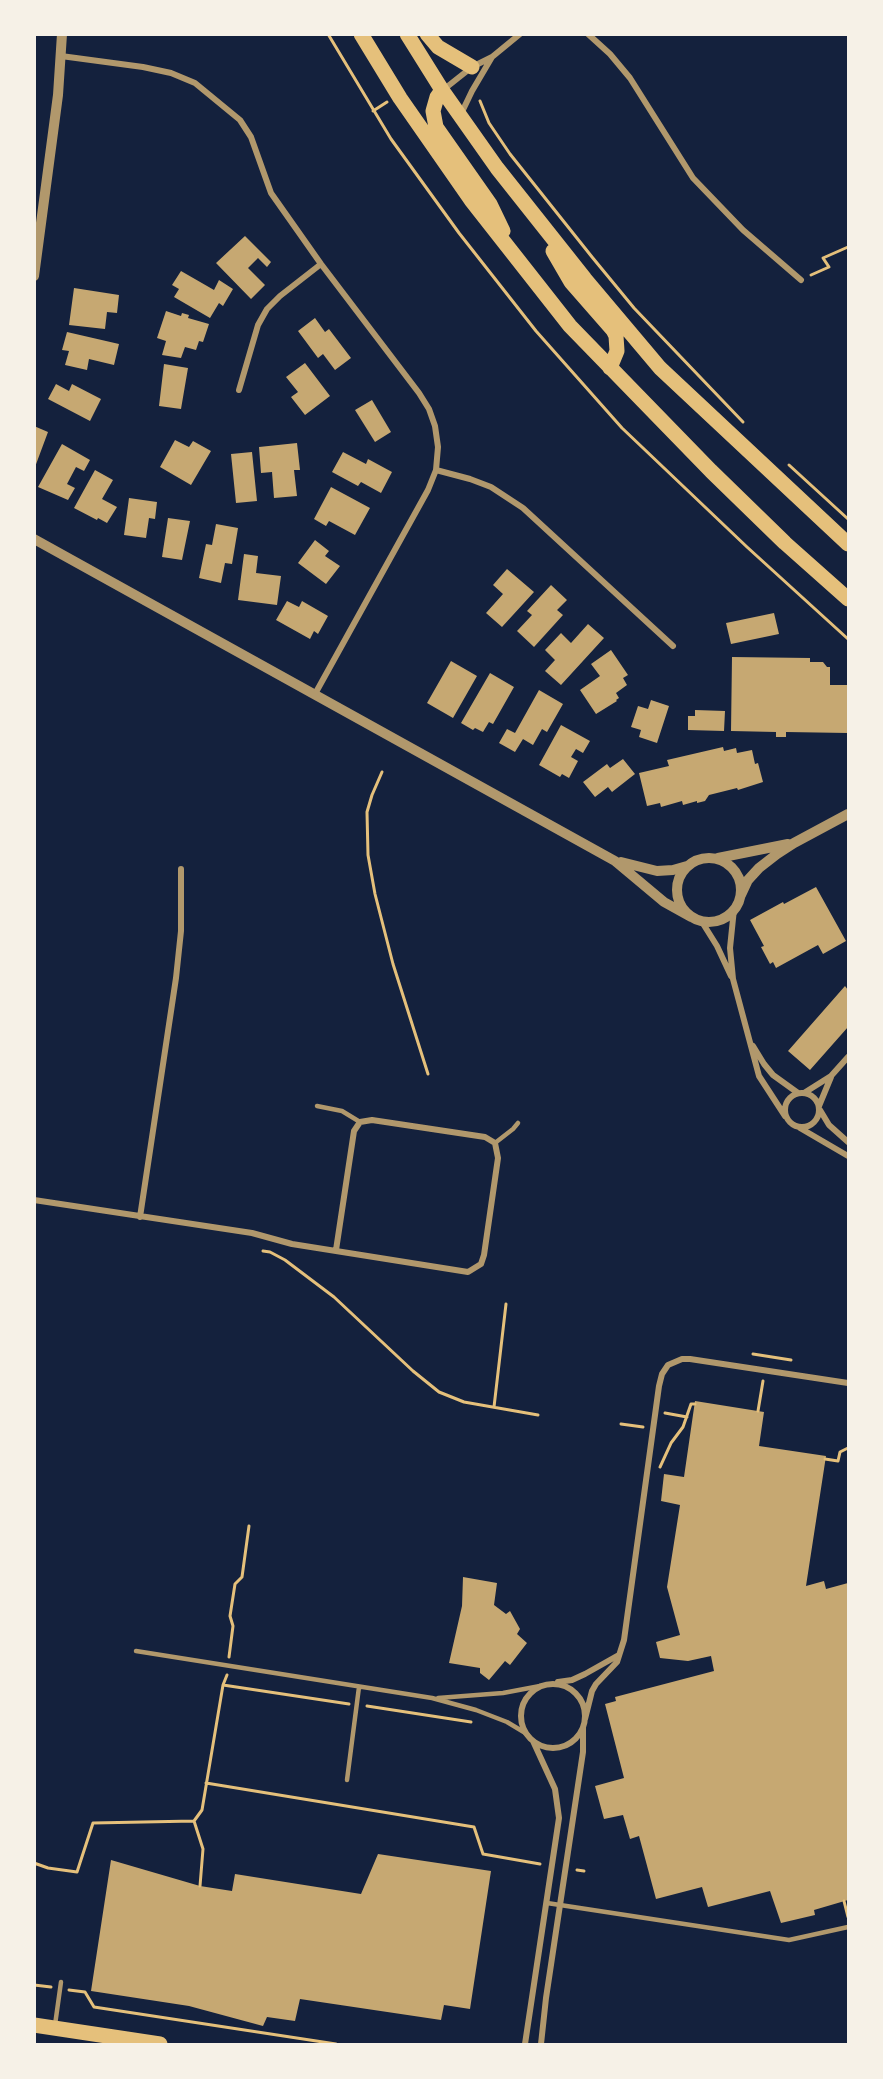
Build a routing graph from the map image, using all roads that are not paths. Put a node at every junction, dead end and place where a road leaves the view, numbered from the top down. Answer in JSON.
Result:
{"nodes":[{"id":1,"x":62,"y":34,"type":"edge"},
{"id":2,"x":362,"y":34,"type":"edge"},
{"id":3,"x":407,"y":34,"type":"edge"},
{"id":4,"x":427,"y":34,"type":"edge"},
{"id":5,"x":520,"y":34,"type":"edge"},
{"id":6,"x":588,"y":34,"type":"edge"},
{"id":7,"x":61,"y":56,"type":"junction"},
{"id":8,"x":492,"y":57,"type":"junction"},
{"id":9,"x":472,"y":67,"type":"junction"},
{"id":10,"x":442,"y":90,"type":"junction"},
{"id":11,"x":460,"y":115,"type":"junction"},
{"id":12,"x":529,"y":209,"type":"junction"},
{"id":13,"x":515,"y":256,"type":"junction"},
{"id":14,"x":36,"y":258,"type":"edge"},
{"id":15,"x":321,"y":264,"type":"junction"},
{"id":16,"x":34,"y":276,"type":"edge"},
{"id":17,"x":801,"y":280,"type":"road end"},
{"id":18,"x":610,"y":368,"type":"junction"},
{"id":19,"x":239,"y":390,"type":"dead end"},
{"id":20,"x":436,"y":470,"type":"junction"},
{"id":21,"x":34,"y":539,"type":"edge"},
{"id":22,"x":849,"y":544,"type":"edge"},
{"id":23,"x":849,"y":599,"type":"edge"},
{"id":24,"x":673,"y":646,"type":"dead end"},
{"id":25,"x":315,"y":694,"type":"junction"},
{"id":26,"x":846,"y":813,"type":"edge"},
{"id":27,"x":794,"y":843,"type":"junction"},
{"id":28,"x":716,"y":859,"type":"junction"},
{"id":29,"x":615,"y":861,"type":"junction"},
{"id":30,"x":687,"y":866,"type":"junction"},
{"id":31,"x":181,"y":869,"type":"dead end"},
{"id":32,"x":741,"y":895,"type":"junction"},
{"id":33,"x":734,"y":909,"type":"junction"},
{"id":34,"x":697,"y":919,"type":"junction"},
{"id":35,"x":733,"y":979,"type":"junction"},
{"id":36,"x":750,"y":1040,"type":"junction"},
{"id":37,"x":849,"y":1057,"type":"edge"},
{"id":38,"x":831,"y":1076,"type":"junction"},
{"id":39,"x":801,"y":1093,"type":"junction"},
{"id":40,"x":317,"y":1106,"type":"dead end"},
{"id":41,"x":819,"y":1109,"type":"junction"},
{"id":42,"x":785,"y":1116,"type":"junction"},
{"id":43,"x":360,"y":1122,"type":"junction"},
{"id":44,"x":518,"y":1123,"type":"dead end"},
{"id":45,"x":799,"y":1127,"type":"junction"},
{"id":46,"x":849,"y":1142,"type":"edge"},
{"id":47,"x":495,"y":1143,"type":"junction"},
{"id":48,"x":849,"y":1156,"type":"edge"},
{"id":49,"x":34,"y":1200,"type":"edge"},
{"id":50,"x":140,"y":1217,"type":"junction"},
{"id":51,"x":336,"y":1250,"type":"junction"},
{"id":52,"x":849,"y":1383,"type":"edge"},
{"id":53,"x":136,"y":1651,"type":"dead end"},
{"id":54,"x":617,"y":1656,"type":"junction"},
{"id":55,"x":549,"y":1684,"type":"junction"},
{"id":56,"x":540,"y":1686,"type":"junction"},
{"id":57,"x":360,"y":1687,"type":"junction"},
{"id":58,"x":432,"y":1698,"type":"junction"},
{"id":59,"x":585,"y":1719,"type":"junction"},
{"id":60,"x":583,"y":1728,"type":"junction"},
{"id":61,"x":527,"y":1734,"type":"junction"},
{"id":62,"x":533,"y":1741,"type":"junction"},
{"id":63,"x":347,"y":1780,"type":"dead end"},
{"id":64,"x":547,"y":1903,"type":"junction"},
{"id":65,"x":560,"y":1905,"type":"junction"},
{"id":66,"x":849,"y":1927,"type":"edge"},
{"id":67,"x":61,"y":1982,"type":"dead end"},
{"id":68,"x":34,"y":2025,"type":"edge"},
{"id":69,"x":54,"y":2028,"type":"junction"},
{"id":70,"x":160,"y":2044,"type":"edge"},
{"id":71,"x":525,"y":2044,"type":"edge"},
{"id":72,"x":541,"y":2044,"type":"edge"}],
"edges":[{"from":1,"to":7,"type":"street"},
{"from":2,"to":13,"type":"main road"},
{"from":3,"to":10,"type":"main road"},
{"from":4,"to":9,"type":"main road"},
{"from":5,"to":8,"type":"street"},
{"from":6,"to":17,"type":"street"},
{"from":7,"to":14,"type":"street"},
{"from":7,"to":15,"type":"street"},
{"from":8,"to":9,"type":"street"},
{"from":8,"to":11,"type":"street"},
{"from":9,"to":10,"type":"street"},
{"from":10,"to":11,"type":"main road"},
{"from":10,"to":13,"type":"main road"},
{"from":11,"to":12,"type":"main road"},
{"from":12,"to":18,"type":"main road"},
{"from":12,"to":22,"type":"main road"},
{"from":13,"to":18,"type":"main road"},
{"from":14,"to":16,"type":"street"},
{"from":15,"to":19,"type":"street"},
{"from":15,"to":20,"type":"street"},
{"from":18,"to":23,"type":"main road"},
{"from":20,"to":24,"type":"street"},
{"from":20,"to":25,"type":"street"},
{"from":21,"to":25,"type":"street"},
{"from":25,"to":29,"type":"street"},
{"from":26,"to":27,"type":"street"},
{"from":27,"to":28,"type":"street"},
{"from":27,"to":32,"type":"street"},
{"from":28,"to":30,"type":"street"},
{"from":28,"to":32,"type":"street"},
{"from":29,"to":30,"type":"street"},
{"from":29,"to":34,"type":"street"},
{"from":30,"to":34,"type":"street"},
{"from":31,"to":50,"type":"street"},
{"from":32,"to":33,"type":"street"},
{"from":33,"to":34,"type":"street"},
{"from":33,"to":35,"type":"street"},
{"from":34,"to":35,"type":"street"},
{"from":35,"to":36,"type":"street"},
{"from":36,"to":39,"type":"street"},
{"from":36,"to":42,"type":"street"},
{"from":37,"to":38,"type":"street"},
{"from":38,"to":39,"type":"street"},
{"from":38,"to":41,"type":"street"},
{"from":39,"to":41,"type":"street"},
{"from":39,"to":42,"type":"street"},
{"from":40,"to":43,"type":"lane"},
{"from":41,"to":45,"type":"street"},
{"from":41,"to":46,"type":"street"},
{"from":42,"to":45,"type":"street"},
{"from":43,"to":47,"type":"street"},
{"from":43,"to":51,"type":"street"},
{"from":44,"to":47,"type":"lane"},
{"from":45,"to":48,"type":"street"},
{"from":47,"to":51,"type":"street"},
{"from":49,"to":50,"type":"street"},
{"from":50,"to":51,"type":"street"},
{"from":52,"to":54,"type":"street"},
{"from":53,"to":57,"type":"lane"},
{"from":54,"to":55,"type":"street"},
{"from":54,"to":59,"type":"street"},
{"from":55,"to":56,"type":"street"},
{"from":55,"to":59,"type":"street"},
{"from":56,"to":58,"type":"lane"},
{"from":56,"to":61,"type":"street"},
{"from":57,"to":58,"type":"lane"},
{"from":57,"to":63,"type":"lane"},
{"from":58,"to":61,"type":"lane"},
{"from":59,"to":60,"type":"street"},
{"from":60,"to":62,"type":"street"},
{"from":60,"to":65,"type":"street"},
{"from":61,"to":62,"type":"street"},
{"from":62,"to":64,"type":"street"},
{"from":64,"to":65,"type":"lane"},
{"from":64,"to":71,"type":"street"},
{"from":65,"to":66,"type":"lane"},
{"from":65,"to":72,"type":"street"},
{"from":67,"to":69,"type":"lane"},
{"from":68,"to":69,"type":"main road"},
{"from":69,"to":70,"type":"main road"}]}
